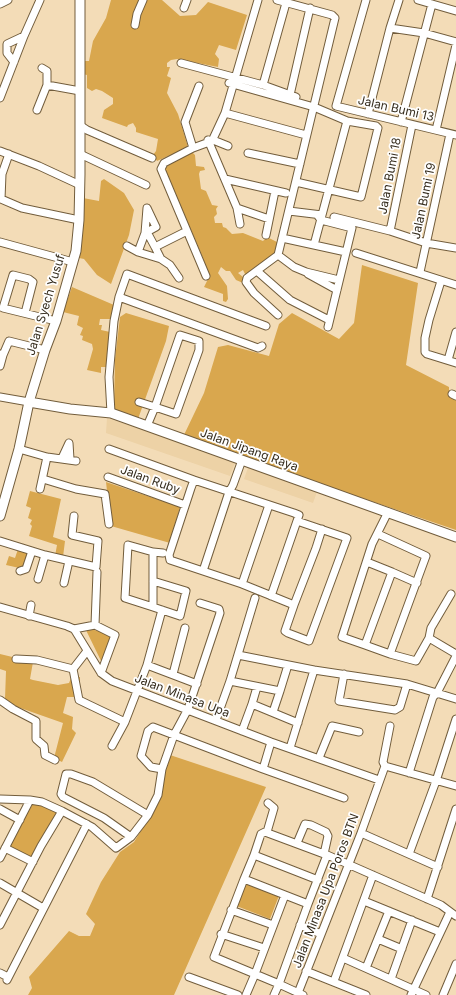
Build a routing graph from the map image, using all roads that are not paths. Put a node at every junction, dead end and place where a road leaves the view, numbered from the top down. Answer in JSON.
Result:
{"nodes":[{"id":1,"x":8,"y":0,"type":"edge"},
{"id":2,"x":40,"y":0,"type":"edge"},
{"id":3,"x":80,"y":0,"type":"edge"},
{"id":4,"x":143,"y":0,"type":"edge"},
{"id":5,"x":187,"y":0,"type":"edge"},
{"id":6,"x":252,"y":0,"type":"edge"},
{"id":7,"x":258,"y":0,"type":"edge"},
{"id":8,"x":277,"y":0,"type":"edge"},
{"id":9,"x":366,"y":0,"type":"edge"},
{"id":10,"x":399,"y":0,"type":"edge"},
{"id":11,"x":418,"y":0,"type":"edge"},
{"id":12,"x":428,"y":2,"type":"edge"},
{"id":13,"x":286,"y":3,"type":"junction"},
{"id":14,"x":0,"y":4,"type":"edge"},
{"id":15,"x":184,"y":8,"type":"dead end"},
{"id":16,"x":310,"y":8,"type":"junction"},
{"id":17,"x":456,"y":11,"type":"edge"},
{"id":18,"x":135,"y":25,"type":"dead end"},
{"id":19,"x":390,"y":28,"type":"junction"},
{"id":20,"x":424,"y":33,"type":"junction"},
{"id":21,"x":24,"y":36,"type":"junction"},
{"id":22,"x":456,"y":43,"type":"edge"},
{"id":23,"x":14,"y":62,"type":"junction"},
{"id":24,"x":181,"y":63,"type":"dead end"},
{"id":25,"x":42,"y":68,"type":"dead end"},
{"id":26,"x":3,"y":80,"type":"edge"},
{"id":27,"x":232,"y":80,"type":"junction"},
{"id":28,"x":47,"y":85,"type":"junction"},
{"id":29,"x":263,"y":85,"type":"junction"},
{"id":30,"x":199,"y":86,"type":"dead end"},
{"id":31,"x":80,"y":91,"type":"junction"},
{"id":32,"x":290,"y":95,"type":"junction"},
{"id":33,"x":0,"y":98,"type":"edge"},
{"id":34,"x":315,"y":105,"type":"junction"},
{"id":35,"x":37,"y":110,"type":"dead end"},
{"id":36,"x":225,"y":113,"type":"junction"},
{"id":37,"x":368,"y":114,"type":"junction"},
{"id":38,"x":347,"y":121,"type":"junction"},
{"id":39,"x":401,"y":122,"type":"junction"},
{"id":40,"x":412,"y":125,"type":"junction"},
{"id":41,"x":80,"y":126,"type":"junction"},
{"id":42,"x":436,"y":130,"type":"junction"},
{"id":43,"x":453,"y":134,"type":"edge"},
{"id":44,"x":306,"y":135,"type":"junction"},
{"id":45,"x":209,"y":141,"type":"junction"},
{"id":46,"x":228,"y":146,"type":"dead end"},
{"id":47,"x":193,"y":148,"type":"junction"},
{"id":48,"x":0,"y":152,"type":"edge"},
{"id":49,"x":248,"y":153,"type":"dead end"},
{"id":50,"x":9,"y":154,"type":"junction"},
{"id":51,"x":80,"y":154,"type":"junction"},
{"id":52,"x":152,"y":158,"type":"dead end"},
{"id":53,"x":300,"y":164,"type":"junction"},
{"id":54,"x":225,"y":179,"type":"junction"},
{"id":55,"x":296,"y":182,"type":"junction"},
{"id":56,"x":80,"y":185,"type":"junction"},
{"id":57,"x":146,"y":185,"type":"dead end"},
{"id":58,"x":275,"y":191,"type":"junction"},
{"id":59,"x":329,"y":191,"type":"junction"},
{"id":60,"x":286,"y":193,"type":"dead end"},
{"id":61,"x":1,"y":201,"type":"edge"},
{"id":62,"x":237,"y":208,"type":"junction"},
{"id":63,"x":289,"y":211,"type":"junction"},
{"id":64,"x":334,"y":216,"type":"dead end"},
{"id":65,"x":321,"y":217,"type":"junction"},
{"id":66,"x":269,"y":218,"type":"junction"},
{"id":67,"x":79,"y":220,"type":"junction"},
{"id":68,"x":240,"y":224,"type":"dead end"},
{"id":69,"x":187,"y":231,"type":"junction"},
{"id":70,"x":390,"y":231,"type":"junction"},
{"id":71,"x":266,"y":235,"type":"dead end"},
{"id":72,"x":282,"y":238,"type":"junction"},
{"id":73,"x":0,"y":242,"type":"edge"},
{"id":74,"x":426,"y":242,"type":"junction"},
{"id":75,"x":314,"y":245,"type":"junction"},
{"id":76,"x":126,"y":246,"type":"dead end"},
{"id":77,"x":155,"y":246,"type":"junction"},
{"id":78,"x":456,"y":248,"type":"edge"},
{"id":79,"x":138,"y":252,"type":"junction"},
{"id":80,"x":346,"y":252,"type":"junction"},
{"id":81,"x":356,"y":253,"type":"dead end"},
{"id":82,"x":278,"y":255,"type":"junction"},
{"id":83,"x":161,"y":259,"type":"junction"},
{"id":84,"x":73,"y":262,"type":"junction"},
{"id":85,"x":257,"y":271,"type":"junction"},
{"id":86,"x":306,"y":272,"type":"junction"},
{"id":87,"x":420,"y":272,"type":"junction"},
{"id":88,"x":206,"y":276,"type":"dead end"},
{"id":89,"x":179,"y":278,"type":"dead end"},
{"id":90,"x":339,"y":280,"type":"junction"},
{"id":91,"x":441,"y":281,"type":"junction"},
{"id":92,"x":456,"y":285,"type":"edge"},
{"id":93,"x":337,"y":290,"type":"junction"},
{"id":94,"x":119,"y":297,"type":"junction"},
{"id":95,"x":25,"y":313,"type":"junction"},
{"id":96,"x":278,"y":314,"type":"dead end"},
{"id":97,"x":56,"y":321,"type":"junction"},
{"id":98,"x":266,"y":326,"type":"dead end"},
{"id":99,"x":456,"y":332,"type":"edge"},
{"id":100,"x":262,"y":346,"type":"dead end"},
{"id":101,"x":45,"y":350,"type":"junction"},
{"id":102,"x":2,"y":354,"type":"edge"},
{"id":103,"x":448,"y":360,"type":"junction"},
{"id":104,"x":456,"y":363,"type":"edge"},
{"id":105,"x":0,"y":366,"type":"edge"},
{"id":106,"x":0,"y":397,"type":"edge"},
{"id":107,"x":29,"y":402,"type":"junction"},
{"id":108,"x":140,"y":402,"type":"dead end"},
{"id":109,"x":156,"y":407,"type":"junction"},
{"id":110,"x":111,"y":412,"type":"junction"},
{"id":111,"x":149,"y":427,"type":"junction"},
{"id":112,"x":19,"y":449,"type":"junction"},
{"id":113,"x":109,"y":449,"type":"dead end"},
{"id":114,"x":47,"y":457,"type":"junction"},
{"id":115,"x":62,"y":458,"type":"junction"},
{"id":116,"x":242,"y":460,"type":"junction"},
{"id":117,"x":108,"y":478,"type":"dead end"},
{"id":118,"x":43,"y":479,"type":"junction"},
{"id":119,"x":194,"y":480,"type":"junction"},
{"id":120,"x":40,"y":489,"type":"dead end"},
{"id":121,"x":232,"y":490,"type":"junction"},
{"id":122,"x":185,"y":505,"type":"junction"},
{"id":123,"x":269,"y":505,"type":"junction"},
{"id":124,"x":388,"y":512,"type":"junction"},
{"id":125,"x":0,"y":515,"type":"edge"},
{"id":126,"x":74,"y":516,"type":"dead end"},
{"id":127,"x":300,"y":518,"type":"junction"},
{"id":128,"x":109,"y":524,"type":"dead end"},
{"id":129,"x":322,"y":529,"type":"junction"},
{"id":130,"x":378,"y":534,"type":"junction"},
{"id":131,"x":456,"y":537,"type":"edge"},
{"id":132,"x":0,"y":542,"type":"edge"},
{"id":133,"x":32,"y":552,"type":"junction"},
{"id":134,"x":153,"y":552,"type":"junction"},
{"id":135,"x":163,"y":553,"type":"dead end"},
{"id":136,"x":45,"y":555,"type":"junction"},
{"id":137,"x":69,"y":562,"type":"junction"},
{"id":138,"x":367,"y":562,"type":"junction"},
{"id":139,"x":20,"y":571,"type":"dead end"},
{"id":140,"x":98,"y":572,"type":"dead end"},
{"id":141,"x":206,"y":572,"type":"junction"},
{"id":142,"x":392,"y":572,"type":"junction"},
{"id":143,"x":38,"y":579,"type":"dead end"},
{"id":144,"x":153,"y":581,"type":"junction"},
{"id":145,"x":64,"y":583,"type":"dead end"},
{"id":146,"x":417,"y":583,"type":"junction"},
{"id":147,"x":242,"y":584,"type":"junction"},
{"id":148,"x":451,"y":594,"type":"dead end"},
{"id":149,"x":271,"y":596,"type":"junction"},
{"id":150,"x":255,"y":598,"type":"dead end"},
{"id":151,"x":200,"y":603,"type":"dead end"},
{"id":152,"x":31,"y":605,"type":"dead end"},
{"id":153,"x":294,"y":605,"type":"junction"},
{"id":154,"x":0,"y":607,"type":"edge"},
{"id":155,"x":153,"y":607,"type":"junction"},
{"id":156,"x":162,"y":610,"type":"junction"},
{"id":157,"x":29,"y":616,"type":"junction"},
{"id":158,"x":94,"y":625,"type":"junction"},
{"id":159,"x":186,"y":628,"type":"dead end"},
{"id":160,"x":74,"y":629,"type":"junction"},
{"id":161,"x":429,"y":638,"type":"junction"},
{"id":162,"x":365,"y":645,"type":"junction"},
{"id":163,"x":87,"y":651,"type":"junction"},
{"id":164,"x":390,"y":654,"type":"junction"},
{"id":165,"x":238,"y":655,"type":"junction"},
{"id":166,"x":456,"y":655,"type":"edge"},
{"id":167,"x":16,"y":659,"type":"dead end"},
{"id":168,"x":454,"y":664,"type":"edge"},
{"id":169,"x":147,"y":665,"type":"junction"},
{"id":170,"x":288,"y":665,"type":"junction"},
{"id":171,"x":73,"y":669,"type":"junction"},
{"id":172,"x":314,"y":670,"type":"junction"},
{"id":173,"x":100,"y":673,"type":"junction"},
{"id":174,"x":173,"y":674,"type":"junction"},
{"id":175,"x":344,"y":674,"type":"junction"},
{"id":176,"x":230,"y":681,"type":"junction"},
{"id":177,"x":197,"y":684,"type":"junction"},
{"id":178,"x":407,"y":684,"type":"junction"},
{"id":179,"x":257,"y":687,"type":"junction"},
{"id":180,"x":280,"y":691,"type":"junction"},
{"id":181,"x":137,"y":692,"type":"junction"},
{"id":182,"x":437,"y":693,"type":"junction"},
{"id":183,"x":0,"y":697,"type":"edge"},
{"id":184,"x":456,"y":699,"type":"edge"},
{"id":185,"x":252,"y":704,"type":"junction"},
{"id":186,"x":188,"y":709,"type":"junction"},
{"id":187,"x":273,"y":712,"type":"junction"},
{"id":188,"x":456,"y":719,"type":"edge"},
{"id":189,"x":216,"y":720,"type":"junction"},
{"id":190,"x":125,"y":722,"type":"junction"},
{"id":191,"x":298,"y":723,"type":"junction"},
{"id":192,"x":390,"y":726,"type":"dead end"},
{"id":193,"x":242,"y":731,"type":"junction"},
{"id":194,"x":360,"y":732,"type":"dead end"},
{"id":195,"x":174,"y":735,"type":"junction"},
{"id":196,"x":271,"y":742,"type":"junction"},
{"id":197,"x":112,"y":746,"type":"dead end"},
{"id":198,"x":290,"y":748,"type":"junction"},
{"id":199,"x":318,"y":758,"type":"junction"},
{"id":200,"x":55,"y":760,"type":"dead end"},
{"id":201,"x":385,"y":766,"type":"junction"},
{"id":202,"x":162,"y":769,"type":"junction"},
{"id":203,"x":262,"y":769,"type":"junction"},
{"id":204,"x":410,"y":773,"type":"junction"},
{"id":205,"x":379,"y":780,"type":"junction"},
{"id":206,"x":436,"y":781,"type":"junction"},
{"id":207,"x":456,"y":786,"type":"edge"},
{"id":208,"x":344,"y":798,"type":"dead end"},
{"id":209,"x":0,"y":799,"type":"edge"},
{"id":210,"x":30,"y":800,"type":"junction"},
{"id":211,"x":268,"y":803,"type":"dead end"},
{"id":212,"x":0,"y":809,"type":"edge"},
{"id":213,"x":456,"y":809,"type":"edge"},
{"id":214,"x":62,"y":811,"type":"junction"},
{"id":215,"x":148,"y":815,"type":"junction"},
{"id":216,"x":20,"y":820,"type":"junction"},
{"id":217,"x":87,"y":824,"type":"junction"},
{"id":218,"x":267,"y":832,"type":"junction"},
{"id":219,"x":361,"y":833,"type":"junction"},
{"id":220,"x":131,"y":837,"type":"junction"},
{"id":221,"x":297,"y":843,"type":"junction"},
{"id":222,"x":5,"y":848,"type":"junction"},
{"id":223,"x":409,"y":854,"type":"junction"},
{"id":224,"x":254,"y":855,"type":"junction"},
{"id":225,"x":326,"y":855,"type":"junction"},
{"id":226,"x":0,"y":858,"type":"edge"},
{"id":227,"x":33,"y":862,"type":"junction"},
{"id":228,"x":349,"y":864,"type":"junction"},
{"id":229,"x":438,"y":867,"type":"junction"},
{"id":230,"x":374,"y":875,"type":"junction"},
{"id":231,"x":244,"y":879,"type":"junction"},
{"id":232,"x":318,"y":880,"type":"junction"},
{"id":233,"x":0,"y":883,"type":"edge"},
{"id":234,"x":18,"y":892,"type":"junction"},
{"id":235,"x":285,"y":895,"type":"junction"},
{"id":236,"x":427,"y":899,"type":"junction"},
{"id":237,"x":364,"y":901,"type":"junction"},
{"id":238,"x":308,"y":904,"type":"junction"},
{"id":239,"x":43,"y":908,"type":"junction"},
{"id":240,"x":231,"y":910,"type":"junction"},
{"id":241,"x":390,"y":911,"type":"junction"},
{"id":242,"x":453,"y":914,"type":"edge"},
{"id":243,"x":412,"y":920,"type":"junction"},
{"id":244,"x":0,"y":925,"type":"edge"},
{"id":245,"x":273,"y":925,"type":"junction"},
{"id":246,"x":300,"y":925,"type":"junction"},
{"id":247,"x":440,"y":932,"type":"junction"},
{"id":248,"x":221,"y":934,"type":"junction"},
{"id":249,"x":321,"y":934,"type":"junction"},
{"id":250,"x":378,"y":939,"type":"junction"},
{"id":251,"x":264,"y":948,"type":"junction"},
{"id":252,"x":402,"y":949,"type":"junction"},
{"id":253,"x":343,"y":958,"type":"junction"},
{"id":254,"x":456,"y":964,"type":"edge"},
{"id":255,"x":366,"y":968,"type":"junction"},
{"id":256,"x":306,"y":970,"type":"junction"},
{"id":257,"x":0,"y":973,"type":"edge"},
{"id":258,"x":254,"y":974,"type":"junction"},
{"id":259,"x":189,"y":977,"type":"dead end"},
{"id":260,"x":391,"y":979,"type":"junction"},
{"id":261,"x":334,"y":981,"type":"junction"},
{"id":262,"x":278,"y":984,"type":"junction"},
{"id":263,"x":412,"y":992,"type":"edge"},
{"id":264,"x":300,"y":994,"type":"edge"},
{"id":265,"x":238,"y":995,"type":"edge"},
{"id":266,"x":246,"y":995,"type":"edge"},
{"id":267,"x":274,"y":995,"type":"edge"},
{"id":268,"x":366,"y":995,"type":"edge"},
{"id":269,"x":426,"y":995,"type":"edge"},
{"id":270,"x":443,"y":995,"type":"edge"}],
"edges":[{"from":1,"to":14,"type":"street"},
{"from":2,"to":21,"type":"street"},
{"from":3,"to":31,"type":"main road","name":"Jalan Syech Yusuf"},
{"from":4,"to":18,"type":"street"},
{"from":5,"to":15,"type":"street"},
{"from":6,"to":27,"type":"street"},
{"from":7,"to":27,"type":"street"},
{"from":8,"to":13,"type":"street"},
{"from":9,"to":37,"type":"street","name":"Jalan Bumi 13"},
{"from":10,"to":19,"type":"street"},
{"from":11,"to":12,"type":"street"},
{"from":12,"to":17,"type":"street"},
{"from":12,"to":20,"type":"street"},
{"from":13,"to":16,"type":"street"},
{"from":13,"to":29,"type":"street"},
{"from":16,"to":32,"type":"street"},
{"from":16,"to":34,"type":"street"},
{"from":19,"to":20,"type":"street"},
{"from":19,"to":37,"type":"street"},
{"from":20,"to":22,"type":"street"},
{"from":20,"to":39,"type":"street"},
{"from":21,"to":23,"type":"street"},
{"from":21,"to":23,"type":"street"},
{"from":22,"to":42,"type":"street"},
{"from":23,"to":26,"type":"street"},
{"from":24,"to":27,"type":"street"},
{"from":25,"to":28,"type":"street"},
{"from":26,"to":33,"type":"street"},
{"from":27,"to":29,"type":"street"},
{"from":27,"to":34,"type":"street"},
{"from":27,"to":36,"type":"street"},
{"from":27,"to":45,"type":"street"},
{"from":28,"to":31,"type":"street"},
{"from":28,"to":35,"type":"street"},
{"from":29,"to":32,"type":"street"},
{"from":30,"to":47,"type":"street"},
{"from":31,"to":41,"type":"main road","name":"Jalan Syech Yusuf"},
{"from":32,"to":34,"type":"street"},
{"from":34,"to":38,"type":"street"},
{"from":34,"to":44,"type":"street"},
{"from":36,"to":44,"type":"street"},
{"from":36,"to":45,"type":"street"},
{"from":37,"to":39,"type":"street","name":"Jalan Bumi 13"},
{"from":38,"to":59,"type":"street"},
{"from":38,"to":59,"type":"street"},
{"from":39,"to":40,"type":"street","name":"Jalan Bumi 13"},
{"from":40,"to":42,"type":"street","name":"Jalan Bumi 13"},
{"from":40,"to":70,"type":"street","name":"Jalan Bumi 18"},
{"from":41,"to":51,"type":"main road","name":"Jalan Syech Yusuf"},
{"from":41,"to":52,"type":"street"},
{"from":42,"to":43,"type":"street","name":"Jalan Bumi 13"},
{"from":43,"to":74,"type":"street","name":"Jalan Bumi 19"},
{"from":44,"to":53,"type":"street"},
{"from":45,"to":46,"type":"street"},
{"from":45,"to":47,"type":"street"},
{"from":45,"to":54,"type":"street"},
{"from":47,"to":69,"type":"street"},
{"from":48,"to":50,"type":"street"},
{"from":49,"to":53,"type":"street"},
{"from":50,"to":56,"type":"street"},
{"from":50,"to":61,"type":"street"},
{"from":51,"to":56,"type":"main road","name":"Jalan Syech Yusuf"},
{"from":51,"to":57,"type":"street"},
{"from":53,"to":55,"type":"street"},
{"from":54,"to":58,"type":"street"},
{"from":54,"to":62,"type":"street"},
{"from":55,"to":59,"type":"street"},
{"from":55,"to":63,"type":"street"},
{"from":56,"to":67,"type":"main road","name":"Jalan Syech Yusuf"},
{"from":58,"to":60,"type":"street"},
{"from":58,"to":66,"type":"street"},
{"from":59,"to":65,"type":"street"},
{"from":61,"to":67,"type":"street"},
{"from":62,"to":66,"type":"street"},
{"from":62,"to":68,"type":"street"},
{"from":63,"to":65,"type":"street"},
{"from":63,"to":72,"type":"street"},
{"from":64,"to":70,"type":"street"},
{"from":65,"to":75,"type":"street"},
{"from":65,"to":80,"type":"street"},
{"from":66,"to":71,"type":"street"},
{"from":67,"to":84,"type":"main road","name":"Jalan Syech Yusuf"},
{"from":69,"to":77,"type":"street"},
{"from":69,"to":88,"type":"street"},
{"from":70,"to":74,"type":"street"},
{"from":72,"to":75,"type":"street"},
{"from":72,"to":82,"type":"street"},
{"from":73,"to":84,"type":"street"},
{"from":74,"to":78,"type":"street"},
{"from":74,"to":87,"type":"street","name":"Jalan Bumi 19"},
{"from":75,"to":80,"type":"street"},
{"from":76,"to":79,"type":"street"},
{"from":77,"to":79,"type":"street"},
{"from":77,"to":83,"type":"street"},
{"from":79,"to":83,"type":"street"},
{"from":80,"to":90,"type":"street"},
{"from":81,"to":87,"type":"street"},
{"from":82,"to":85,"type":"street"},
{"from":82,"to":86,"type":"street"},
{"from":83,"to":89,"type":"street"},
{"from":84,"to":97,"type":"main road","name":"Jalan Syech Yusuf"},
{"from":85,"to":93,"type":"street"},
{"from":85,"to":96,"type":"street"},
{"from":86,"to":90,"type":"street"},
{"from":86,"to":93,"type":"street"},
{"from":87,"to":91,"type":"street"},
{"from":90,"to":93,"type":"street"},
{"from":91,"to":92,"type":"street"},
{"from":91,"to":103,"type":"street"},
{"from":94,"to":98,"type":"street"},
{"from":94,"to":100,"type":"street"},
{"from":94,"to":110,"type":"street"},
{"from":95,"to":95,"type":"street"},
{"from":95,"to":97,"type":"street"},
{"from":97,"to":101,"type":"main road","name":"Jalan Syech Yusuf"},
{"from":99,"to":103,"type":"street"},
{"from":101,"to":102,"type":"street"},
{"from":101,"to":107,"type":"main road","name":"Jalan Syech Yusuf"},
{"from":102,"to":105,"type":"street"},
{"from":103,"to":104,"type":"street"},
{"from":106,"to":107,"type":"street"},
{"from":107,"to":110,"type":"main road","name":"Jalan Jipang Raya"},
{"from":107,"to":112,"type":"main road","name":"Jalan Syech Yusuf"},
{"from":108,"to":109,"type":"street"},
{"from":109,"to":109,"type":"street"},
{"from":109,"to":111,"type":"street"},
{"from":110,"to":111,"type":"main road","name":"Jalan Jipang Raya"},
{"from":111,"to":116,"type":"main road","name":"Jalan Jipang Raya"},
{"from":112,"to":114,"type":"street"},
{"from":112,"to":125,"type":"main road","name":"Jalan Syech Yusuf"},
{"from":113,"to":119,"type":"street"},
{"from":114,"to":115,"type":"street"},
{"from":114,"to":118,"type":"street"},
{"from":115,"to":115,"type":"street"},
{"from":116,"to":121,"type":"street"},
{"from":116,"to":124,"type":"main road","name":"Jalan Jipang Raya"},
{"from":117,"to":122,"type":"street","name":"Jalan Ruby"},
{"from":118,"to":120,"type":"street"},
{"from":118,"to":128,"type":"street"},
{"from":119,"to":121,"type":"street"},
{"from":119,"to":122,"type":"street"},
{"from":121,"to":123,"type":"street"},
{"from":121,"to":141,"type":"street"},
{"from":122,"to":141,"type":"street"},
{"from":123,"to":127,"type":"street"},
{"from":123,"to":147,"type":"street"},
{"from":124,"to":130,"type":"street"},
{"from":124,"to":131,"type":"main road","name":"Jalan Jipang Raya"},
{"from":126,"to":137,"type":"street"},
{"from":127,"to":129,"type":"street"},
{"from":127,"to":149,"type":"street"},
{"from":129,"to":153,"type":"street"},
{"from":129,"to":153,"type":"street"},
{"from":130,"to":138,"type":"street"},
{"from":130,"to":146,"type":"street"},
{"from":132,"to":133,"type":"street"},
{"from":133,"to":136,"type":"street"},
{"from":133,"to":139,"type":"street"},
{"from":134,"to":135,"type":"street"},
{"from":134,"to":144,"type":"street"},
{"from":134,"to":155,"type":"street"},
{"from":136,"to":137,"type":"street"},
{"from":136,"to":143,"type":"street"},
{"from":137,"to":145,"type":"street"},
{"from":138,"to":142,"type":"street"},
{"from":138,"to":162,"type":"street"},
{"from":140,"to":158,"type":"street"},
{"from":141,"to":147,"type":"street"},
{"from":142,"to":146,"type":"street"},
{"from":142,"to":162,"type":"street"},
{"from":144,"to":155,"type":"street"},
{"from":144,"to":156,"type":"street"},
{"from":146,"to":164,"type":"street"},
{"from":147,"to":149,"type":"street"},
{"from":148,"to":161,"type":"street"},
{"from":149,"to":153,"type":"street"},
{"from":150,"to":165,"type":"street"},
{"from":151,"to":177,"type":"street"},
{"from":152,"to":157,"type":"street"},
{"from":154,"to":157,"type":"street"},
{"from":155,"to":156,"type":"street"},
{"from":156,"to":169,"type":"street"},
{"from":157,"to":160,"type":"street"},
{"from":158,"to":160,"type":"street"},
{"from":158,"to":173,"type":"street"},
{"from":159,"to":174,"type":"street"},
{"from":160,"to":163,"type":"street","name":"Jalan Minasa Upa"},
{"from":161,"to":164,"type":"street"},
{"from":161,"to":166,"type":"street"},
{"from":162,"to":164,"type":"street"},
{"from":163,"to":171,"type":"street"},
{"from":163,"to":173,"type":"street","name":"Jalan Minasa Upa"},
{"from":165,"to":170,"type":"street"},
{"from":165,"to":176,"type":"street"},
{"from":166,"to":168,"type":"street"},
{"from":167,"to":171,"type":"street"},
{"from":168,"to":182,"type":"street"},
{"from":169,"to":174,"type":"street"},
{"from":169,"to":181,"type":"street"},
{"from":170,"to":172,"type":"street"},
{"from":170,"to":180,"type":"street"},
{"from":171,"to":190,"type":"street"},
{"from":172,"to":175,"type":"street"},
{"from":172,"to":191,"type":"street"},
{"from":173,"to":181,"type":"street","name":"Jalan Minasa Upa"},
{"from":174,"to":177,"type":"street"},
{"from":175,"to":178,"type":"street"},
{"from":175,"to":178,"type":"street"},
{"from":176,"to":179,"type":"street"},
{"from":176,"to":189,"type":"street"},
{"from":177,"to":186,"type":"street"},
{"from":178,"to":182,"type":"street"},
{"from":179,"to":180,"type":"street"},
{"from":179,"to":185,"type":"street"},
{"from":180,"to":187,"type":"street"},
{"from":181,"to":186,"type":"street","name":"Jalan Minasa Upa"},
{"from":181,"to":190,"type":"street"},
{"from":182,"to":184,"type":"street"},
{"from":182,"to":204,"type":"street"},
{"from":183,"to":200,"type":"street"},
{"from":185,"to":187,"type":"street"},
{"from":185,"to":193,"type":"street"},
{"from":186,"to":189,"type":"street","name":"Jalan Minasa Upa"},
{"from":186,"to":195,"type":"street"},
{"from":187,"to":191,"type":"street"},
{"from":188,"to":206,"type":"street"},
{"from":189,"to":193,"type":"street","name":"Jalan Minasa Upa"},
{"from":190,"to":197,"type":"street"},
{"from":191,"to":198,"type":"street"},
{"from":192,"to":201,"type":"street"},
{"from":193,"to":196,"type":"street","name":"Jalan Minasa Upa"},
{"from":194,"to":199,"type":"street"},
{"from":195,"to":202,"type":"street"},
{"from":195,"to":202,"type":"street"},
{"from":195,"to":203,"type":"street"},
{"from":196,"to":198,"type":"street","name":"Jalan Minasa Upa"},
{"from":196,"to":203,"type":"street"},
{"from":198,"to":199,"type":"street","name":"Jalan Minasa Upa"},
{"from":199,"to":205,"type":"street","name":"Jalan Minasa Upa"},
{"from":201,"to":204,"type":"street"},
{"from":201,"to":205,"type":"street","name":"Jalan Minasa Upa Poros BTN"},
{"from":202,"to":215,"type":"street"},
{"from":203,"to":208,"type":"street"},
{"from":204,"to":206,"type":"street"},
{"from":205,"to":219,"type":"street","name":"Jalan Minasa Upa Poros BTN"},
{"from":206,"to":207,"type":"street"},
{"from":206,"to":223,"type":"street"},
{"from":209,"to":210,"type":"street"},
{"from":210,"to":214,"type":"street"},
{"from":210,"to":216,"type":"street"},
{"from":211,"to":218,"type":"street"},
{"from":212,"to":216,"type":"street"},
{"from":213,"to":229,"type":"street"},
{"from":214,"to":217,"type":"street"},
{"from":214,"to":227,"type":"street"},
{"from":215,"to":220,"type":"street"},
{"from":215,"to":220,"type":"street"},
{"from":216,"to":222,"type":"street"},
{"from":217,"to":220,"type":"street"},
{"from":217,"to":239,"type":"street"},
{"from":218,"to":221,"type":"street"},
{"from":218,"to":224,"type":"street"},
{"from":219,"to":223,"type":"street"},
{"from":219,"to":228,"type":"street","name":"Jalan Minasa Upa Poros BTN"},
{"from":221,"to":225,"type":"street"},
{"from":221,"to":225,"type":"street"},
{"from":222,"to":226,"type":"street"},
{"from":222,"to":227,"type":"street"},
{"from":223,"to":229,"type":"street"},
{"from":224,"to":231,"type":"street"},
{"from":224,"to":232,"type":"street"},
{"from":225,"to":228,"type":"street"},
{"from":225,"to":232,"type":"street"},
{"from":227,"to":234,"type":"street"},
{"from":228,"to":230,"type":"street"},
{"from":228,"to":249,"type":"street","name":"Jalan Minasa Upa Poros BTN"},
{"from":229,"to":236,"type":"street"},
{"from":230,"to":236,"type":"street"},
{"from":230,"to":237,"type":"street"},
{"from":231,"to":235,"type":"street"},
{"from":231,"to":240,"type":"street"},
{"from":232,"to":238,"type":"street"},
{"from":233,"to":234,"type":"street"},
{"from":234,"to":239,"type":"street"},
{"from":234,"to":244,"type":"street"},
{"from":235,"to":238,"type":"street"},
{"from":235,"to":245,"type":"street"},
{"from":236,"to":242,"type":"street"},
{"from":237,"to":241,"type":"street"},
{"from":237,"to":253,"type":"street"},
{"from":238,"to":246,"type":"street"},
{"from":239,"to":257,"type":"street"},
{"from":240,"to":245,"type":"street"},
{"from":240,"to":248,"type":"street"},
{"from":241,"to":243,"type":"street"},
{"from":241,"to":250,"type":"street"},
{"from":242,"to":247,"type":"street"},
{"from":243,"to":247,"type":"street"},
{"from":243,"to":252,"type":"street"},
{"from":245,"to":251,"type":"street"},
{"from":246,"to":249,"type":"street"},
{"from":246,"to":262,"type":"street"},
{"from":247,"to":263,"type":"street"},
{"from":248,"to":251,"type":"street"},
{"from":248,"to":258,"type":"street","name":"Jalan Minasa Upa Poros BTN"},
{"from":249,"to":256,"type":"street","name":"Jalan Minasa Upa Poros BTN"},
{"from":250,"to":252,"type":"street"},
{"from":250,"to":255,"type":"street"},
{"from":251,"to":258,"type":"street"},
{"from":252,"to":260,"type":"street"},
{"from":253,"to":255,"type":"street"},
{"from":253,"to":261,"type":"street"},
{"from":254,"to":270,"type":"street"},
{"from":255,"to":260,"type":"street"},
{"from":256,"to":261,"type":"street"},
{"from":256,"to":264,"type":"street","name":"Jalan Minasa Upa Poros BTN"},
{"from":258,"to":262,"type":"street","name":"Jalan Minasa Upa Poros BTN"},
{"from":258,"to":266,"type":"street"},
{"from":259,"to":265,"type":"street"},
{"from":260,"to":263,"type":"street"},
{"from":261,"to":268,"type":"street"},
{"from":262,"to":264,"type":"street","name":"Jalan Minasa Upa Poros BTN"},
{"from":262,"to":267,"type":"street"},
{"from":263,"to":269,"type":"street"}]}
